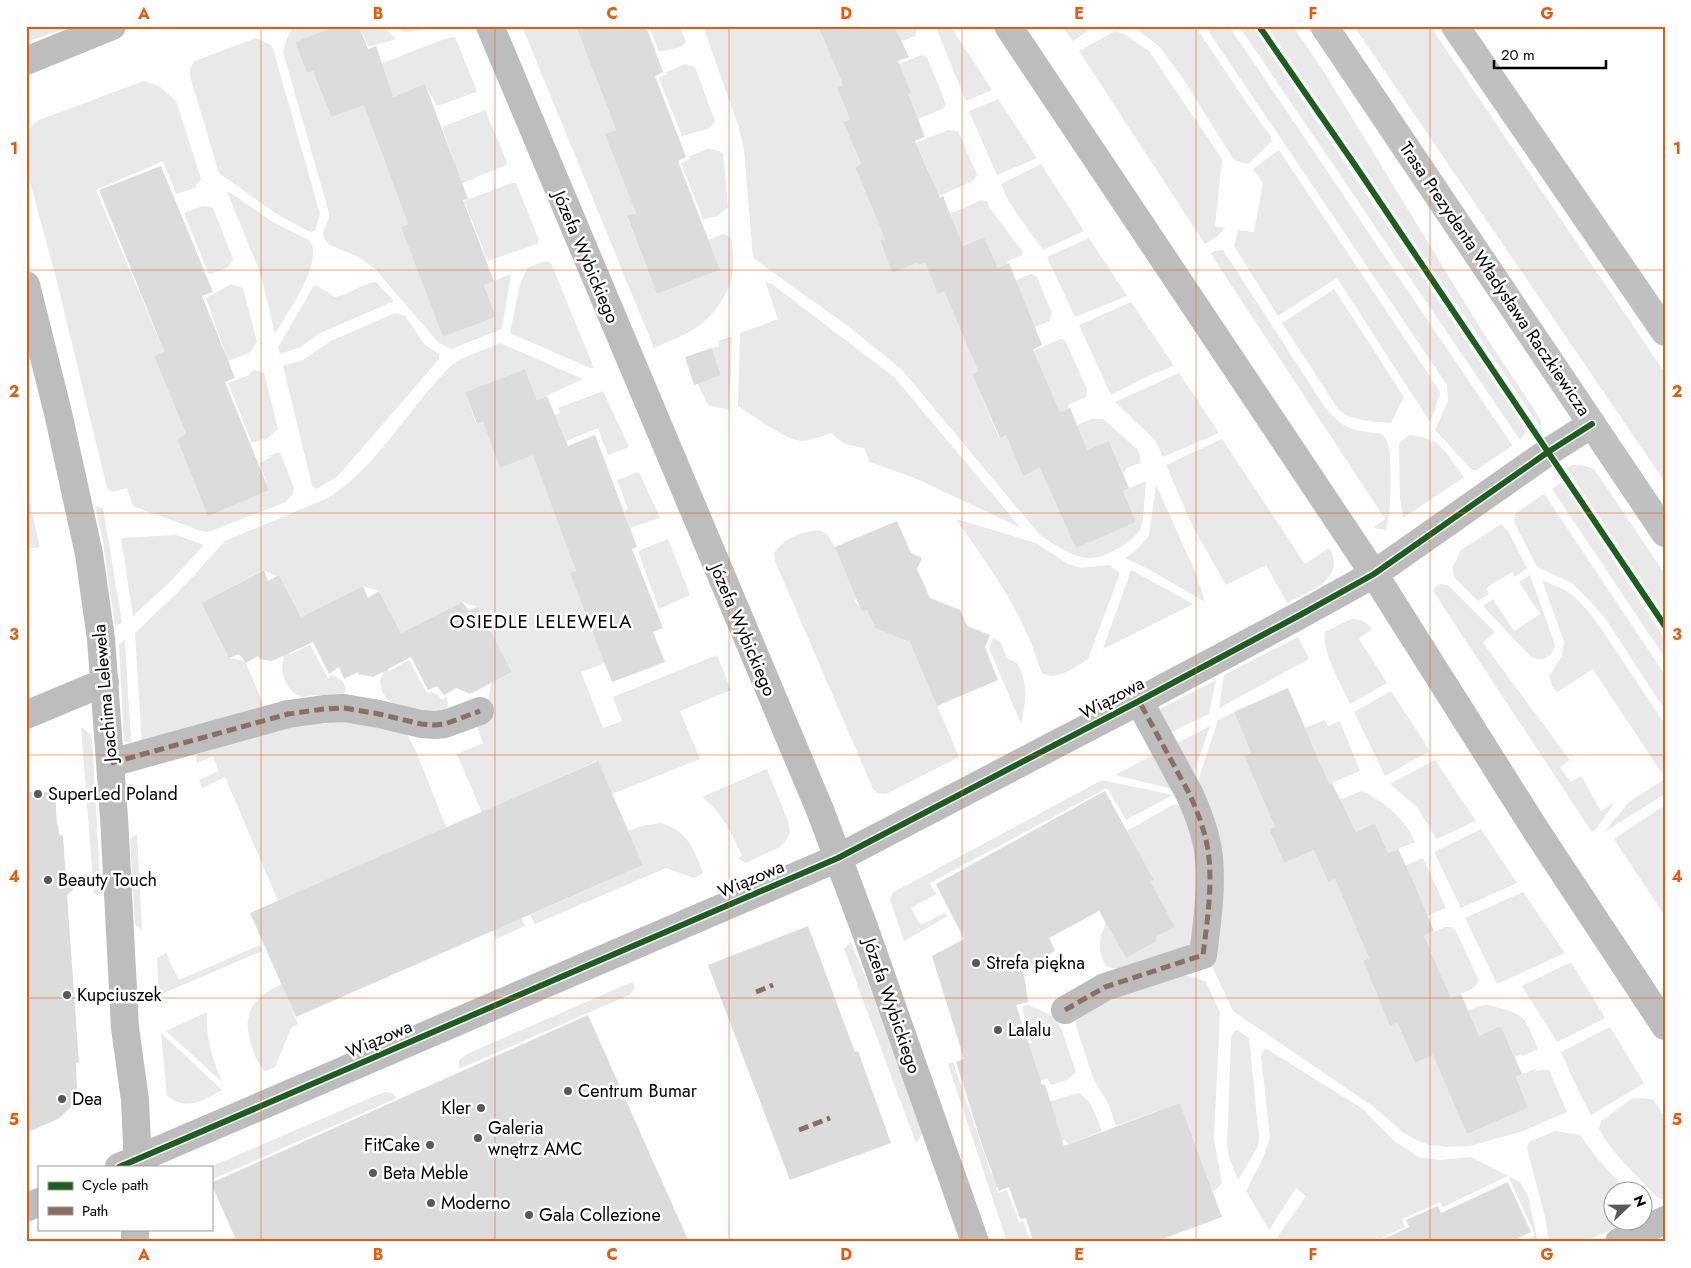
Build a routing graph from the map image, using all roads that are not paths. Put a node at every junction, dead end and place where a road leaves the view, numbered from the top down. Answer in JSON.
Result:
{"nodes":[{"id":1,"x":112,"y":26,"type":"edge"},
{"id":2,"x":490,"y":26,"type":"edge"},
{"id":3,"x":1008,"y":26,"type":"edge"},
{"id":4,"x":1324,"y":26,"type":"edge"},
{"id":5,"x":1455,"y":26,"type":"edge"},
{"id":6,"x":26,"y":61,"type":"edge"},
{"id":7,"x":26,"y":286,"type":"edge"},
{"id":8,"x":1665,"y":332,"type":"edge"},
{"id":9,"x":1592,"y":424,"type":"junction"},
{"id":10,"x":1665,"y":533,"type":"edge"},
{"id":11,"x":1374,"y":574,"type":"junction"},
{"id":12,"x":105,"y":682,"type":"junction"},
{"id":13,"x":1140,"y":701,"type":"junction"},
{"id":14,"x":480,"y":711,"type":"dead end"},
{"id":15,"x":26,"y":716,"type":"edge"},
{"id":16,"x":111,"y":763,"type":"junction"},
{"id":17,"x":838,"y":858,"type":"junction"},
{"id":18,"x":1065,"y":1010,"type":"dead end"},
{"id":19,"x":1665,"y":1026,"type":"edge"},
{"id":20,"x":131,"y":1164,"type":"edge"},
{"id":21,"x":38,"y":1202,"type":"edge"},
{"id":22,"x":26,"y":1208,"type":"edge"},
{"id":23,"x":1665,"y":1220,"type":"edge"},
{"id":24,"x":975,"y":1242,"type":"edge"},
{"id":25,"x":1619,"y":1242,"type":"edge"}],
"edges":[{"from":1,"to":6,"type":"street"},
{"from":2,"to":17,"type":"street","name":"Józefa Wybickiego"},
{"from":3,"to":11,"type":"street"},
{"from":4,"to":9,"type":"main road","name":"Trasa Prezydenta Władysława Raczkiewicza"},
{"from":5,"to":8,"type":"main road"},
{"from":7,"to":12,"type":"street","name":"Joachima Lelewela"},
{"from":9,"to":10,"type":"main road","name":"Trasa Prezydenta Władysława Raczkiewicza"},
{"from":9,"to":11,"type":"street","name":"Wiązowa"},
{"from":11,"to":13,"type":"street","name":"Wiązowa"},
{"from":11,"to":19,"type":"street"},
{"from":12,"to":15,"type":"street"},
{"from":12,"to":16,"type":"street","name":"Joachima Lelewela"},
{"from":13,"to":17,"type":"street","name":"Wiązowa"},
{"from":13,"to":18,"type":"street"},
{"from":14,"to":16,"type":"street"},
{"from":16,"to":20,"type":"street","name":"Joachima Lelewela"},
{"from":17,"to":20,"type":"street","name":"Wiązowa"},
{"from":17,"to":24,"type":"street","name":"Józefa Wybickiego"},
{"from":21,"to":22,"type":"street"},
{"from":23,"to":25,"type":"street"}]}
